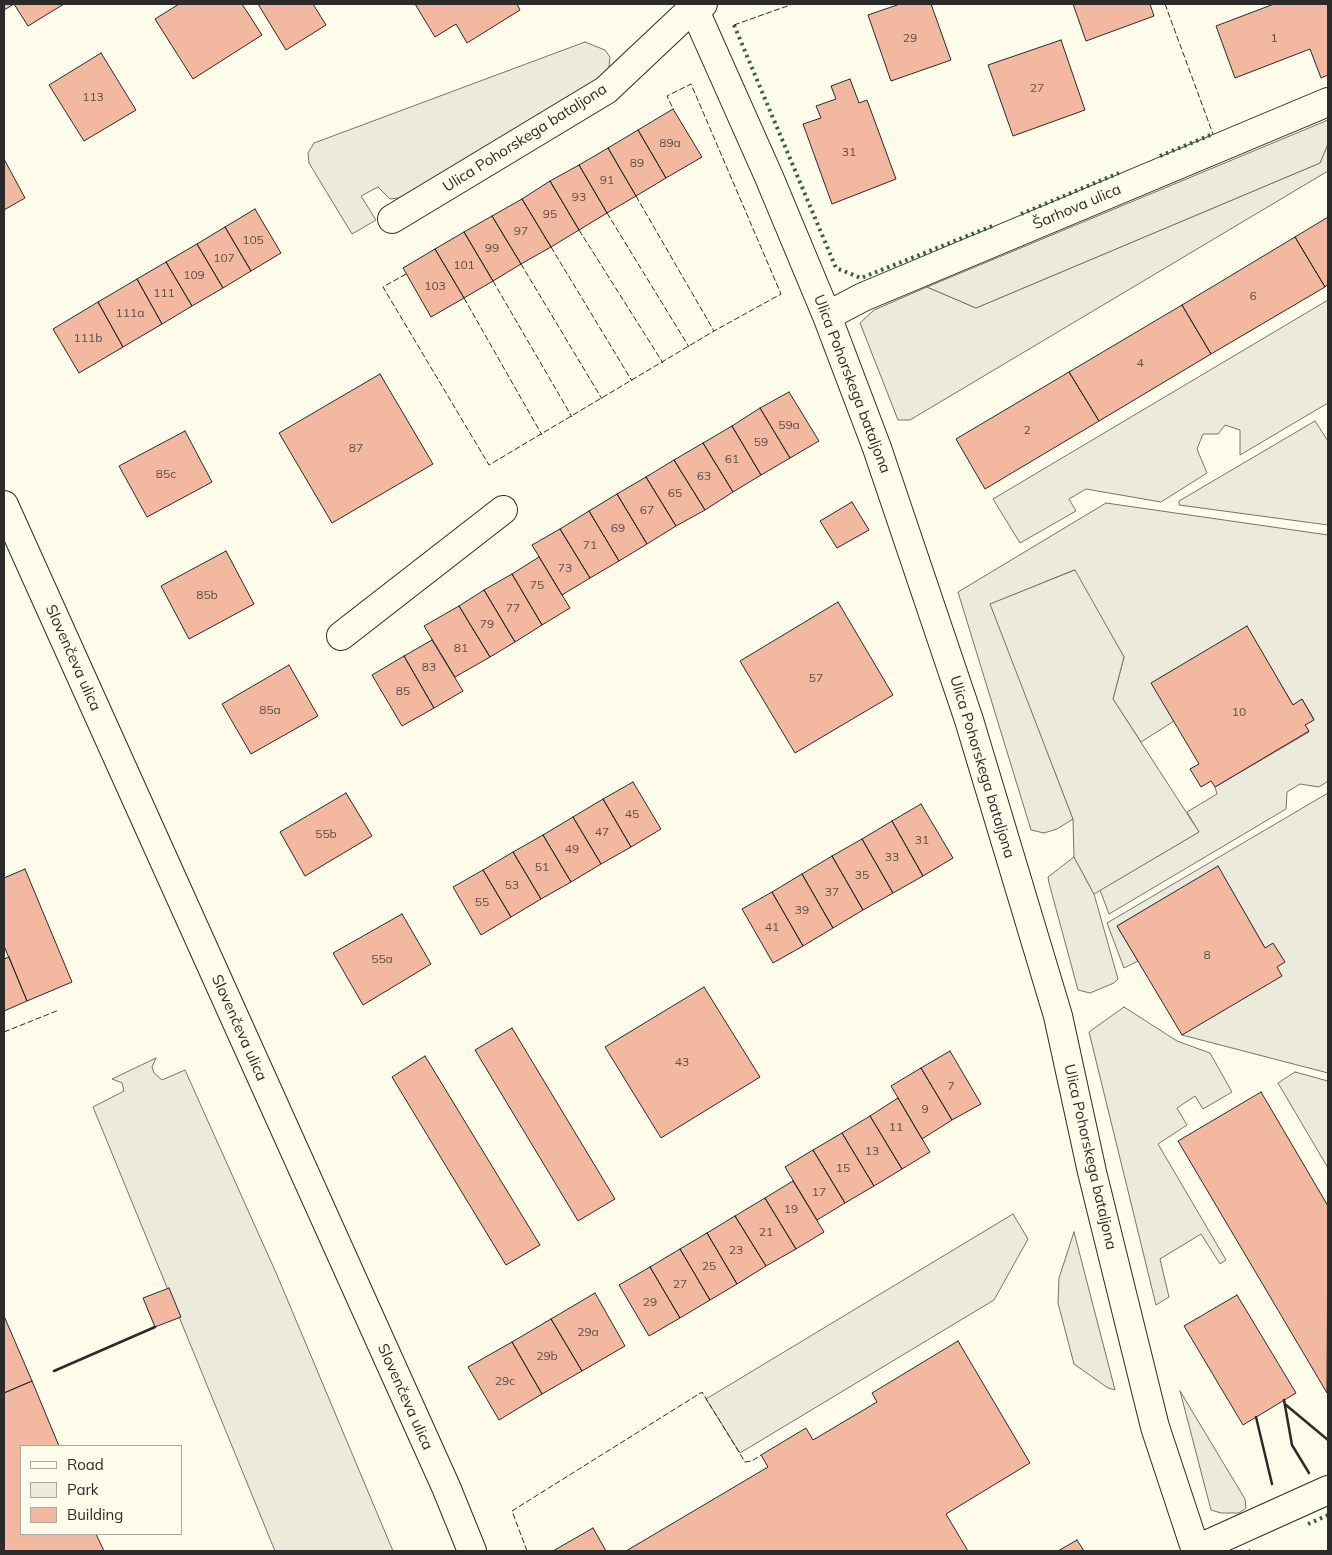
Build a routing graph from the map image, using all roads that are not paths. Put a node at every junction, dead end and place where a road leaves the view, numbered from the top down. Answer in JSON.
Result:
{"nodes":[{"id":1,"x":696,"y":5,"type":"edge"},
{"id":2,"x":1328,"y":102,"type":"edge"},
{"id":3,"x":392,"y":219,"type":"dead end"},
{"id":4,"x":827,"y":316,"type":"junction"},
{"id":5,"x":4,"y":505,"type":"edge"},
{"id":6,"x":503,"y":510,"type":"dead end"},
{"id":7,"x":342,"y":636,"type":"dead end"},
{"id":8,"x":1328,"y":1490,"type":"edge"},
{"id":9,"x":1196,"y":1550,"type":"edge"},
{"id":10,"x":472,"y":1551,"type":"edge"}],
"edges":[{"from":1,"to":3,"type":"street","name":"Ulica Pohorskega bataljona"},
{"from":1,"to":4,"type":"street","name":"Ulica Pohorskega bataljona"},
{"from":2,"to":4,"type":"street","name":"Šarhova ulica"},
{"from":4,"to":9,"type":"street","name":"Ulica Pohorskega bataljona"},
{"from":5,"to":10,"type":"street","name":"Slovenčeva ulica"},
{"from":6,"to":7,"type":"street"},
{"from":8,"to":9,"type":"street"}]}
